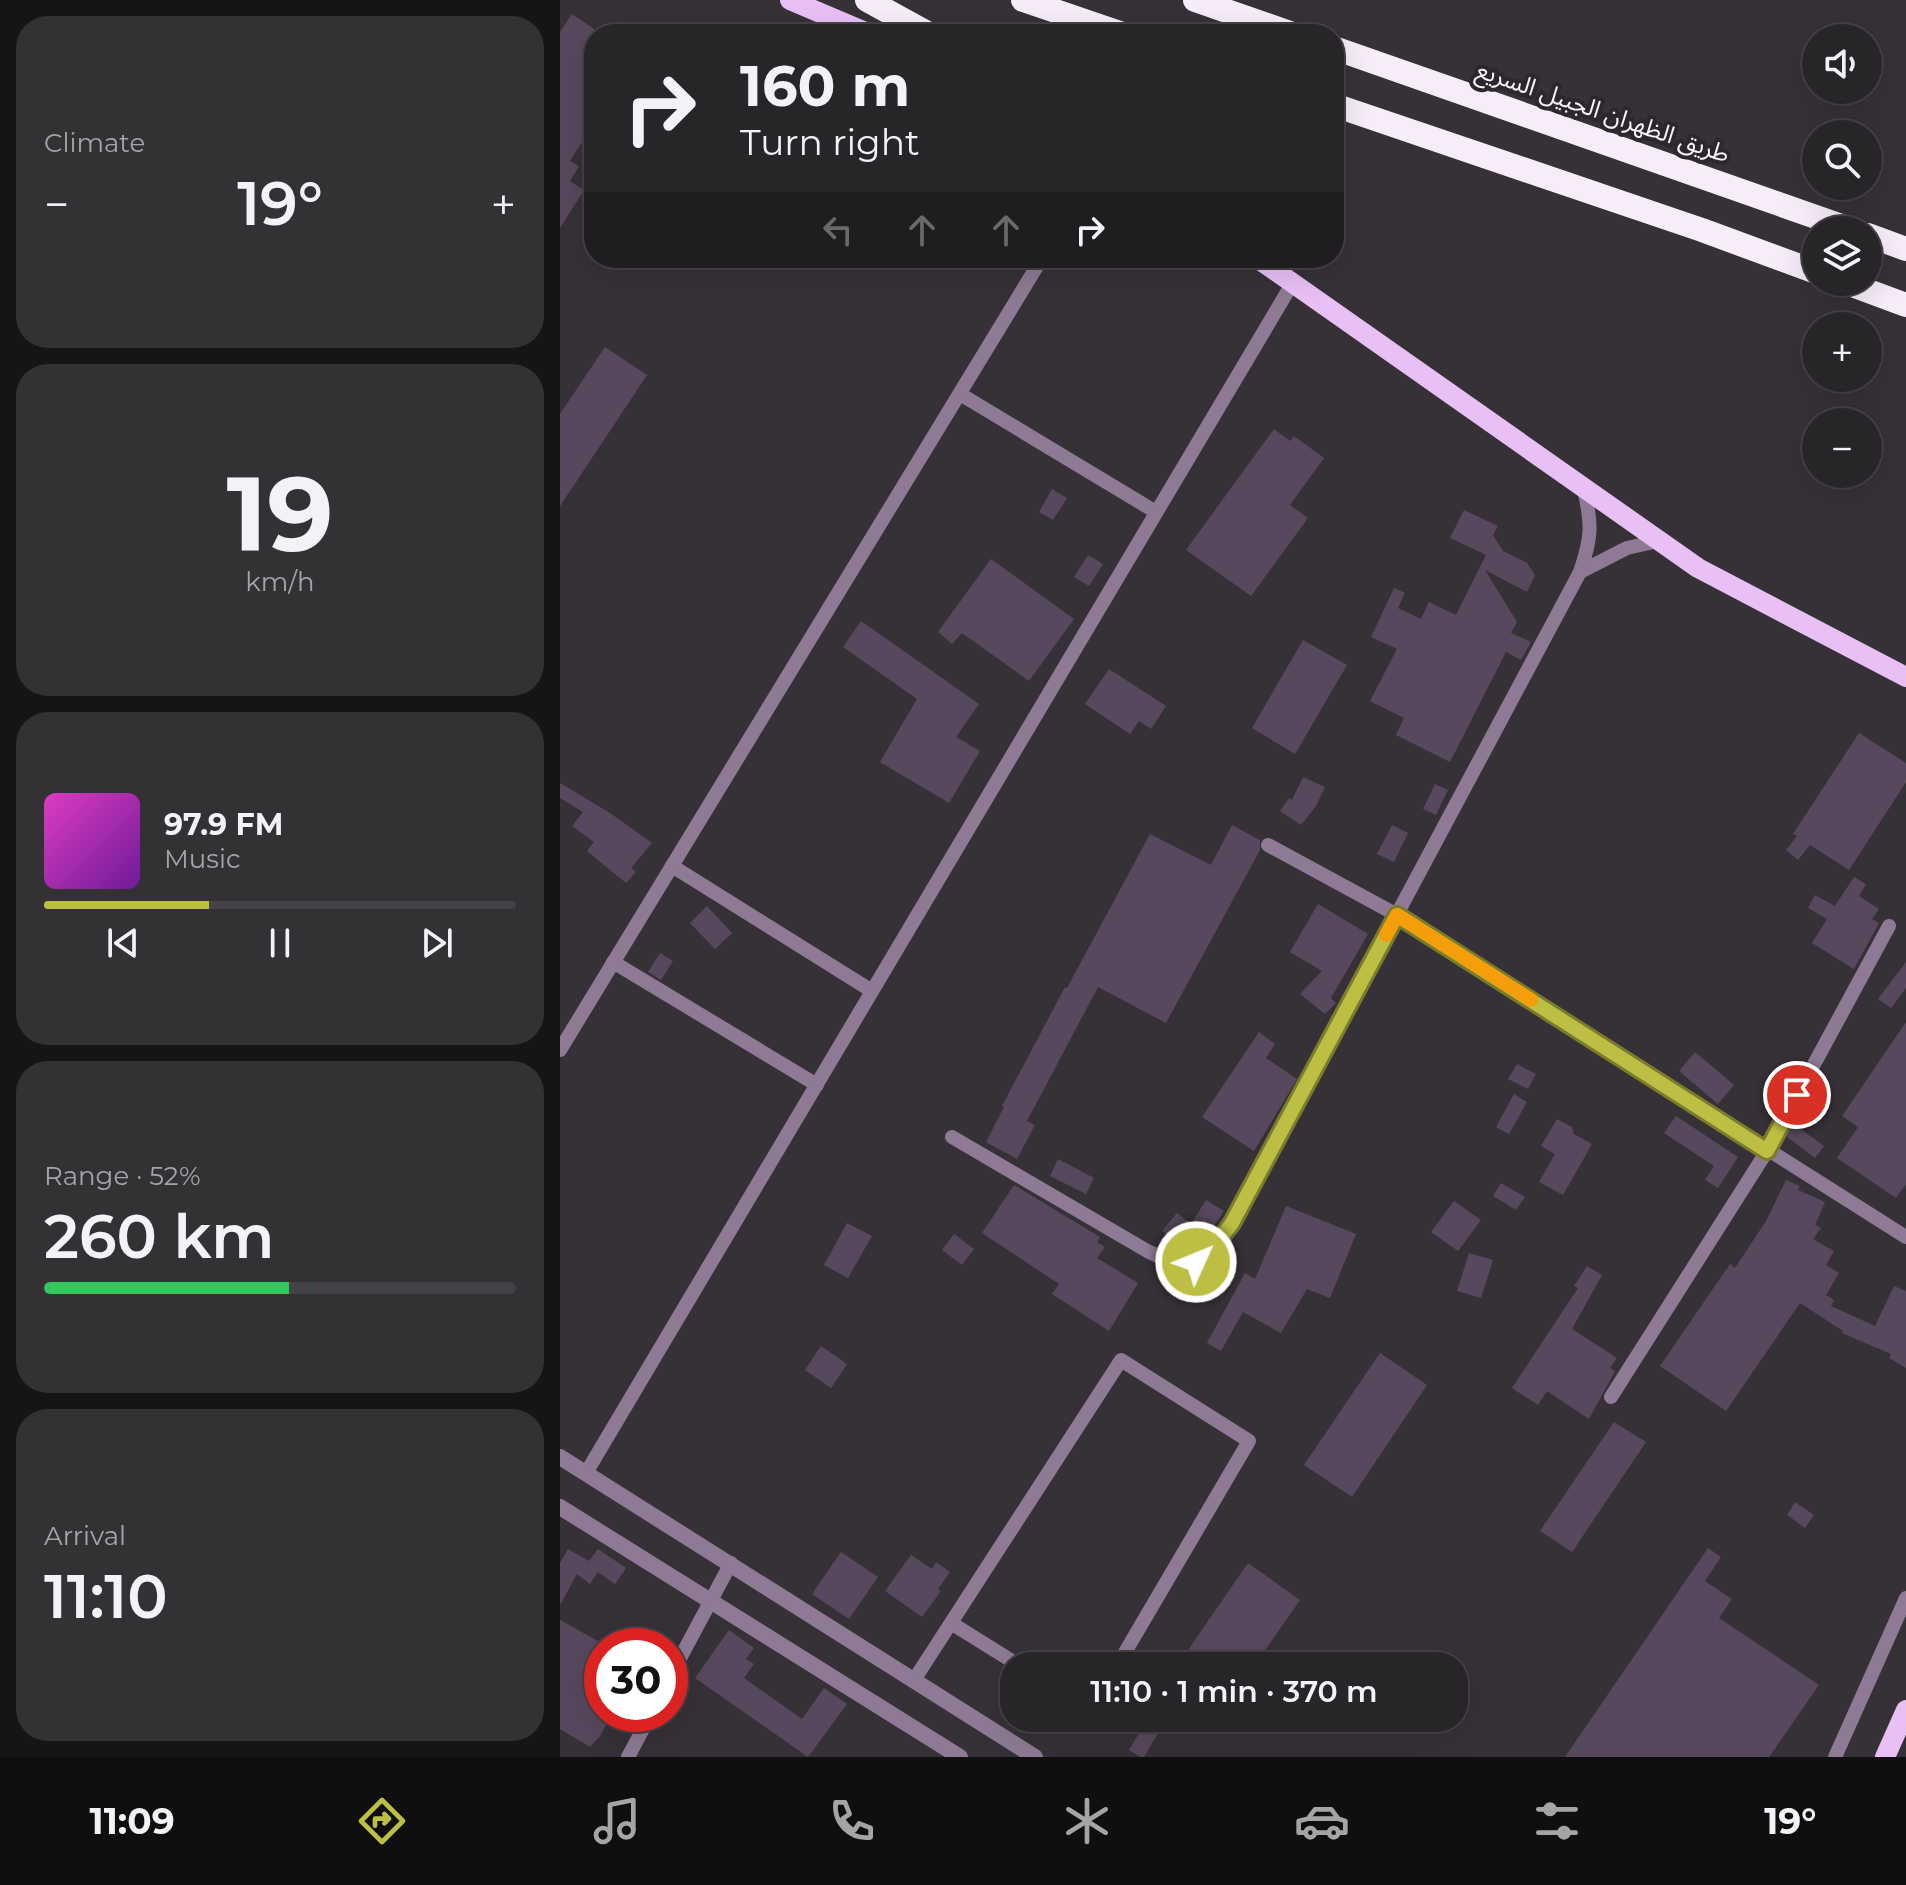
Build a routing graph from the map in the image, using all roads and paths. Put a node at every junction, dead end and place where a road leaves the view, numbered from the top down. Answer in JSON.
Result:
{"nodes":[{"id":1,"x":790,"y":0,"type":"edge"},
{"id":2,"x":867,"y":0,"type":"edge"},
{"id":3,"x":1023,"y":0,"type":"edge"},
{"id":4,"x":1195,"y":0,"type":"edge"},
{"id":5,"x":846,"y":24,"type":"edge"},
{"id":6,"x":911,"y":24,"type":"edge"},
{"id":7,"x":1094,"y":24,"type":"edge"},
{"id":8,"x":1264,"y":24,"type":"edge"},
{"id":9,"x":1344,"y":52,"type":"edge"},
{"id":10,"x":1344,"y":108,"type":"edge"},
{"id":11,"x":1813,"y":216,"type":"edge"},
{"id":12,"x":1882,"y":240,"type":"edge"},
{"id":13,"x":1906,"y":249,"type":"edge"},
{"id":14,"x":1802,"y":267,"type":"edge"},
{"id":15,"x":1036,"y":268,"type":"edge"},
{"id":16,"x":1270,"y":268,"type":"edge"},
{"id":17,"x":1292,"y":284,"type":"junction"},
{"id":18,"x":1882,"y":296,"type":"edge"},
{"id":19,"x":1906,"y":305,"type":"edge"},
{"id":20,"x":960,"y":394,"type":"junction"},
{"id":21,"x":1584,"y":489,"type":"junction"},
{"id":22,"x":1156,"y":512,"type":"junction"},
{"id":23,"x":1658,"y":541,"type":"junction"},
{"id":24,"x":1580,"y":572,"type":"junction"},
{"id":25,"x":1906,"y":677,"type":"edge"},
{"id":26,"x":1268,"y":845,"type":"dead end"},
{"id":27,"x":672,"y":866,"type":"junction"},
{"id":28,"x":1397,"y":915,"type":"junction"},
{"id":29,"x":1889,"y":926,"type":"dead end"},
{"id":30,"x":613,"y":962,"type":"junction"},
{"id":31,"x":872,"y":991,"type":"junction"},
{"id":32,"x":560,"y":1050,"type":"edge"},
{"id":33,"x":817,"y":1085,"type":"junction"},
{"id":34,"x":952,"y":1137,"type":"dead end"},
{"id":35,"x":1767,"y":1151,"type":"junction"},
{"id":36,"x":1906,"y":1237,"type":"edge"},
{"id":37,"x":1611,"y":1397,"type":"dead end"},
{"id":38,"x":560,"y":1457,"type":"edge"},
{"id":39,"x":586,"y":1473,"type":"junction"},
{"id":40,"x":560,"y":1507,"type":"edge"},
{"id":41,"x":731,"y":1563,"type":"junction"},
{"id":42,"x":1906,"y":1598,"type":"edge"},
{"id":43,"x":710,"y":1601,"type":"junction"},
{"id":44,"x":951,"y":1623,"type":"junction"},
{"id":45,"x":688,"y":1643,"type":"edge"},
{"id":46,"x":1125,"y":1652,"type":"edge"},
{"id":47,"x":1000,"y":1654,"type":"edge"},
{"id":48,"x":914,"y":1680,"type":"junction"},
{"id":49,"x":1906,"y":1710,"type":"edge"},
{"id":50,"x":641,"y":1732,"type":"edge"},
{"id":51,"x":628,"y":1757,"type":"edge"},
{"id":52,"x":960,"y":1757,"type":"edge"},
{"id":53,"x":1035,"y":1757,"type":"edge"},
{"id":54,"x":1835,"y":1757,"type":"edge"},
{"id":55,"x":1885,"y":1757,"type":"edge"}],
"edges":[{"from":1,"to":5,"type":"main road"},
{"from":2,"to":6,"type":"highway"},
{"from":3,"to":7,"type":"highway"},
{"from":4,"to":8,"type":"highway"},
{"from":9,"to":11,"type":"highway","name":"طريق الظهران الجبيل السريع"},
{"from":10,"to":14,"type":"highway"},
{"from":12,"to":13,"type":"highway"},
{"from":15,"to":20,"type":"street"},
{"from":16,"to":17,"type":"main road"},
{"from":17,"to":21,"type":"main road"},
{"from":17,"to":22,"type":"street"},
{"from":18,"to":19,"type":"highway"},
{"from":20,"to":22,"type":"street"},
{"from":20,"to":27,"type":"street"},
{"from":21,"to":23,"type":"main road"},
{"from":21,"to":24,"type":"street"},
{"from":22,"to":31,"type":"street"},
{"from":23,"to":24,"type":"street"},
{"from":23,"to":25,"type":"main road"},
{"from":24,"to":28,"type":"street"},
{"from":26,"to":28,"type":"street"},
{"from":27,"to":30,"type":"street"},
{"from":27,"to":31,"type":"street"},
{"from":28,"to":34,"type":"street"},
{"from":28,"to":35,"type":"street"},
{"from":29,"to":35,"type":"street"},
{"from":30,"to":32,"type":"street"},
{"from":30,"to":33,"type":"street"},
{"from":31,"to":33,"type":"street"},
{"from":33,"to":39,"type":"street"},
{"from":35,"to":36,"type":"street"},
{"from":35,"to":37,"type":"street"},
{"from":38,"to":39,"type":"street"},
{"from":39,"to":41,"type":"street"},
{"from":40,"to":43,"type":"street"},
{"from":41,"to":43,"type":"street"},
{"from":41,"to":48,"type":"street"},
{"from":42,"to":54,"type":"street"},
{"from":43,"to":45,"type":"street"},
{"from":43,"to":52,"type":"street"},
{"from":44,"to":46,"type":"street"},
{"from":44,"to":47,"type":"street"},
{"from":44,"to":48,"type":"street"},
{"from":48,"to":53,"type":"street"},
{"from":49,"to":55,"type":"main road"},
{"from":50,"to":51,"type":"street"}]}
